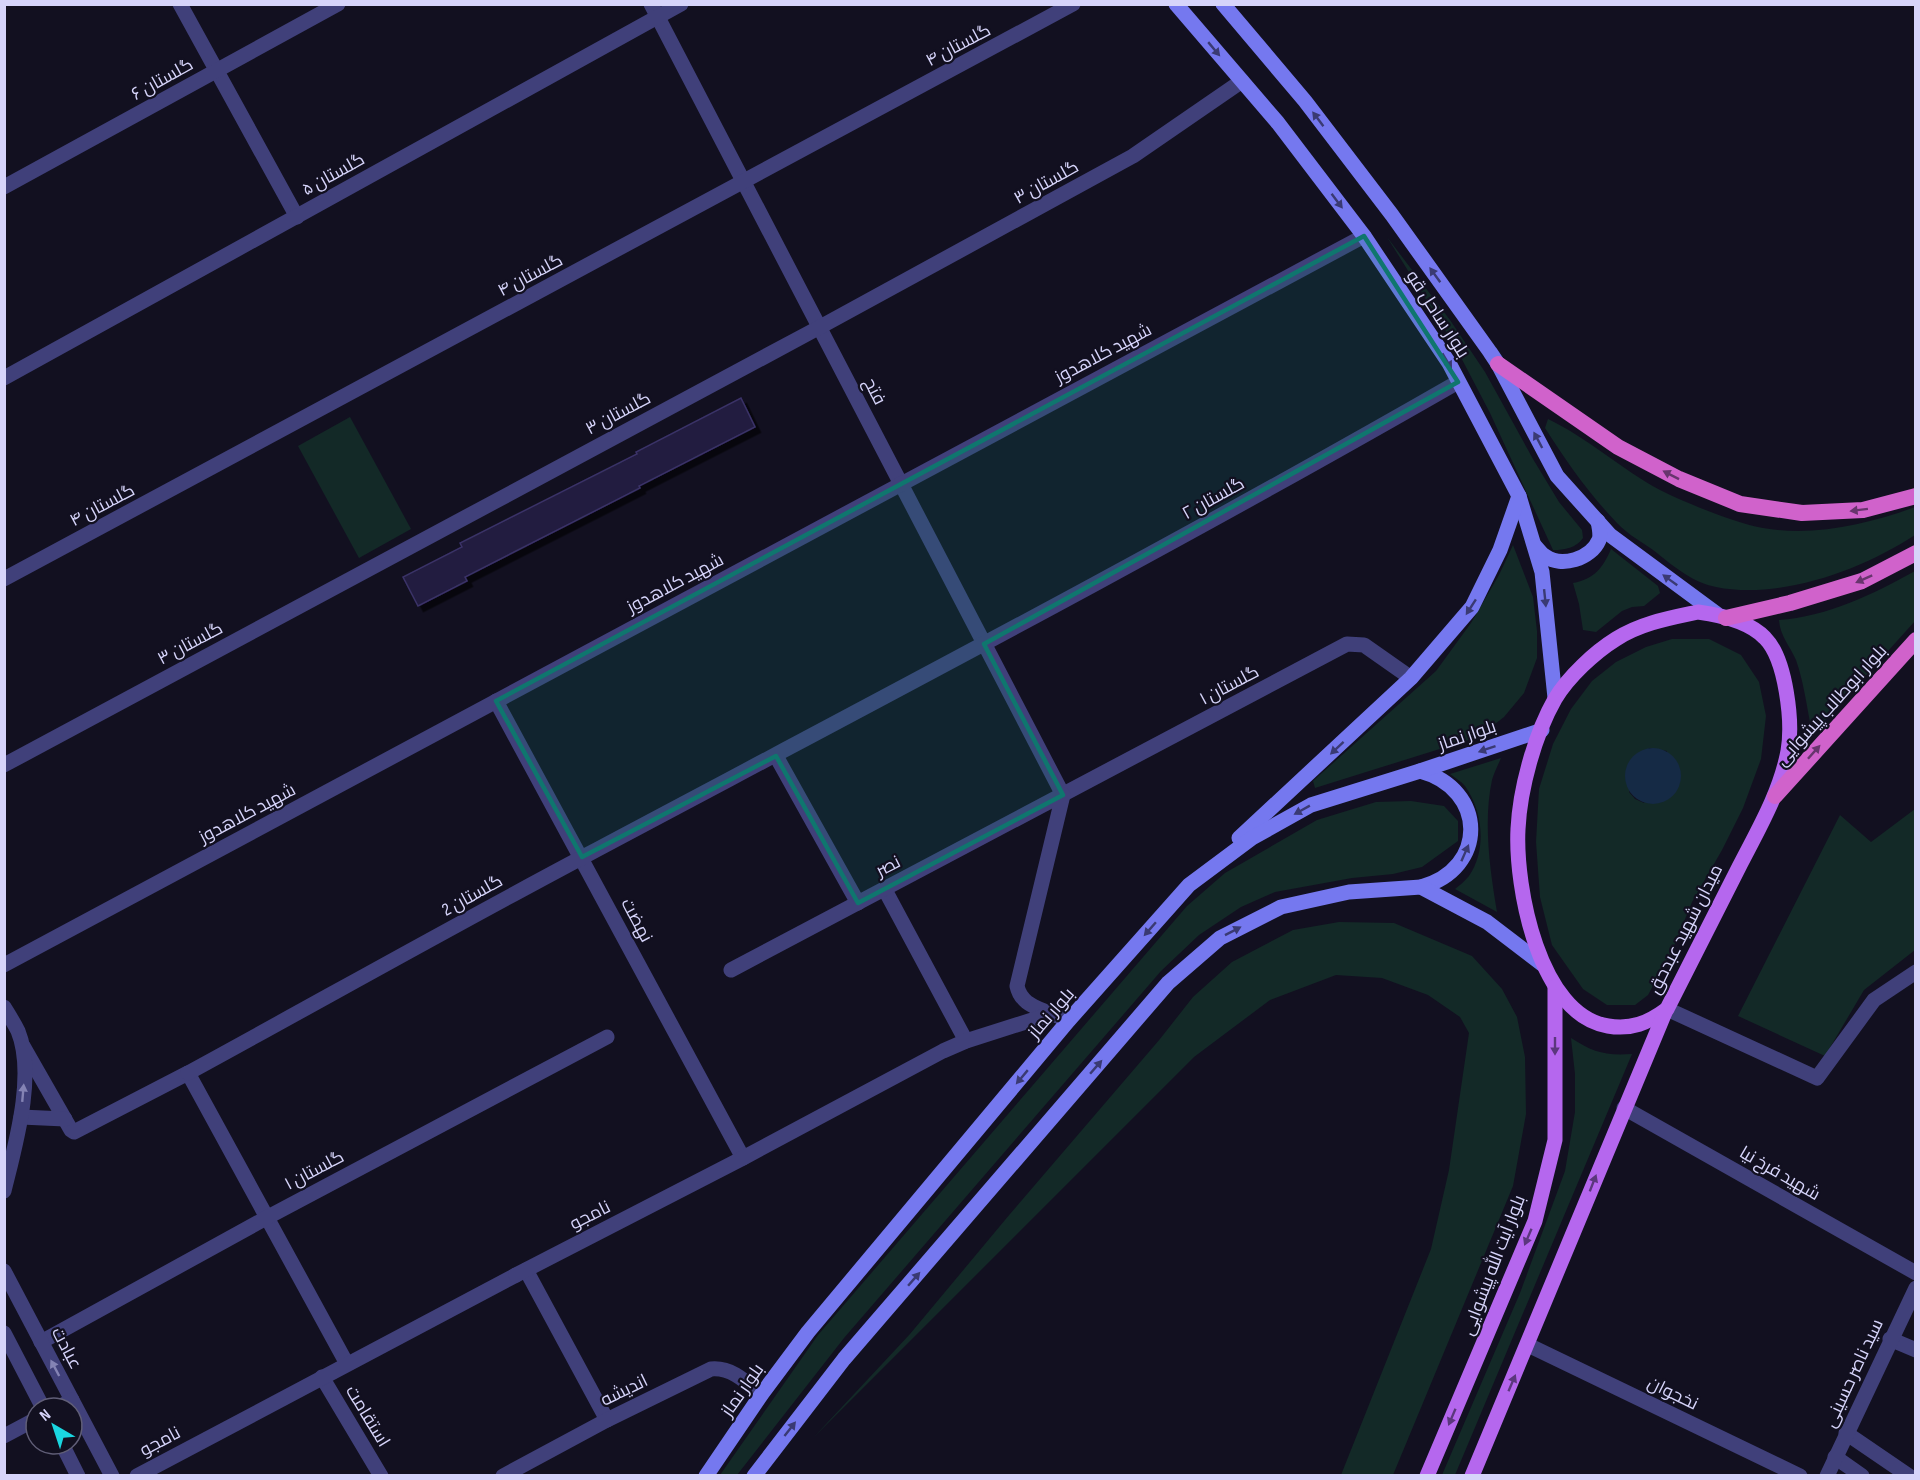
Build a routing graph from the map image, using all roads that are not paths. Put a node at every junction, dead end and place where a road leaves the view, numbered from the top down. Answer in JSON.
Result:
{"nodes":[{"id":1,"x":180,"y":4,"type":"edge"},
{"id":2,"x":338,"y":4,"type":"edge"},
{"id":3,"x":681,"y":4,"type":"edge"},
{"id":4,"x":1073,"y":4,"type":"edge"},
{"id":5,"x":1176,"y":4,"type":"edge"},
{"id":6,"x":1223,"y":4,"type":"edge"},
{"id":7,"x":655,"y":11,"type":"edge"},
{"id":8,"x":217,"y":71,"type":"junction"},
{"id":9,"x":1242,"y":81,"type":"junction"},
{"id":10,"x":744,"y":182,"type":"junction"},
{"id":11,"x":4,"y":187,"type":"edge"},
{"id":12,"x":297,"y":217,"type":"junction"},
{"id":13,"x":1364,"y":236,"type":"junction"},
{"id":14,"x":820,"y":327,"type":"junction"},
{"id":15,"x":1498,"y":364,"type":"junction"},
{"id":16,"x":6,"y":375,"type":"edge"},
{"id":17,"x":1458,"y":382,"type":"junction"},
{"id":18,"x":901,"y":484,"type":"junction"},
{"id":19,"x":1519,"y":495,"type":"junction"},
{"id":20,"x":1916,"y":496,"type":"edge"},
{"id":21,"x":1598,"y":521,"type":"junction"},
{"id":22,"x":1533,"y":543,"type":"junction"},
{"id":23,"x":1916,"y":553,"type":"edge"},
{"id":24,"x":4,"y":579,"type":"edge"},
{"id":25,"x":1722,"y":616,"type":"junction"},
{"id":26,"x":1916,"y":640,"type":"edge"},
{"id":27,"x":984,"y":644,"type":"junction"},
{"id":28,"x":1411,"y":678,"type":"junction"},
{"id":29,"x":1556,"y":698,"type":"junction"},
{"id":30,"x":496,"y":701,"type":"junction"},
{"id":31,"x":1542,"y":730,"type":"junction"},
{"id":32,"x":776,"y":756,"type":"junction"},
{"id":33,"x":4,"y":765,"type":"edge"},
{"id":34,"x":1420,"y":771,"type":"junction"},
{"id":35,"x":1063,"y":795,"type":"junction"},
{"id":36,"x":1775,"y":796,"type":"junction"},
{"id":37,"x":582,"y":858,"type":"junction"},
{"id":38,"x":1189,"y":885,"type":"junction"},
{"id":39,"x":1421,"y":887,"type":"junction"},
{"id":40,"x":885,"y":890,"type":"junction"},
{"id":41,"x":858,"y":903,"type":"junction"},
{"id":42,"x":1542,"y":964,"type":"junction"},
{"id":43,"x":4,"y":965,"type":"edge"},
{"id":44,"x":731,"y":970,"type":"dead end"},
{"id":45,"x":1916,"y":972,"type":"edge"},
{"id":46,"x":1555,"y":987,"type":"junction"},
{"id":47,"x":4,"y":1006,"type":"edge"},
{"id":48,"x":1667,"y":1009,"type":"junction"},
{"id":49,"x":1051,"y":1014,"type":"junction"},
{"id":50,"x":1070,"y":1020,"type":"junction"},
{"id":51,"x":606,"y":1037,"type":"dead end"},
{"id":52,"x":966,"y":1041,"type":"junction"},
{"id":53,"x":21,"y":1044,"type":"junction"},
{"id":54,"x":188,"y":1072,"type":"junction"},
{"id":55,"x":1624,"y":1108,"type":"junction"},
{"id":56,"x":21,"y":1117,"type":"junction"},
{"id":57,"x":64,"y":1119,"type":"junction"},
{"id":58,"x":743,"y":1158,"type":"junction"},
{"id":59,"x":4,"y":1191,"type":"edge"},
{"id":60,"x":268,"y":1217,"type":"junction"},
{"id":61,"x":4,"y":1270,"type":"edge"},
{"id":62,"x":521,"y":1272,"type":"junction"},
{"id":63,"x":1916,"y":1273,"type":"edge"},
{"id":64,"x":1914,"y":1295,"type":"edge"},
{"id":65,"x":4,"y":1333,"type":"edge"},
{"id":66,"x":1890,"y":1339,"type":"junction"},
{"id":67,"x":41,"y":1342,"type":"junction"},
{"id":68,"x":1528,"y":1346,"type":"junction"},
{"id":69,"x":1916,"y":1350,"type":"edge"},
{"id":70,"x":347,"y":1364,"type":"junction"},
{"id":71,"x":322,"y":1377,"type":"junction"},
{"id":72,"x":761,"y":1395,"type":"junction"},
{"id":73,"x":37,"y":1396,"type":"edge"},
{"id":74,"x":70,"y":1396,"type":"edge"},
{"id":75,"x":607,"y":1420,"type":"junction"},
{"id":76,"x":84,"y":1423,"type":"edge"},
{"id":77,"x":24,"y":1425,"type":"edge"},
{"id":78,"x":1846,"y":1433,"type":"junction"},
{"id":79,"x":4,"y":1436,"type":"edge"},
{"id":80,"x":68,"y":1456,"type":"edge"},
{"id":81,"x":1835,"y":1457,"type":"junction"},
{"id":82,"x":78,"y":1476,"type":"edge"},
{"id":83,"x":112,"y":1476,"type":"edge"},
{"id":84,"x":137,"y":1476,"type":"edge"},
{"id":85,"x":381,"y":1476,"type":"edge"},
{"id":86,"x":504,"y":1476,"type":"edge"},
{"id":87,"x":706,"y":1476,"type":"edge"},
{"id":88,"x":754,"y":1476,"type":"edge"},
{"id":89,"x":1427,"y":1476,"type":"edge"},
{"id":90,"x":1472,"y":1476,"type":"edge"},
{"id":91,"x":1800,"y":1476,"type":"edge"},
{"id":92,"x":1827,"y":1476,"type":"edge"},
{"id":93,"x":1862,"y":1476,"type":"edge"},
{"id":94,"x":1909,"y":1476,"type":"edge"}],
"edges":[{"from":1,"to":8,"type":"street"},
{"from":2,"to":8,"type":"street","name":"گلستان ۶"},
{"from":3,"to":7,"type":"street","name":"گلستان ۵"},
{"from":4,"to":10,"type":"street","name":"گلستان ۴"},
{"from":5,"to":9,"type":"main road","name":"بلوار ساحل قو","one_way":true},
{"from":15,"to":6,"type":"main road","name":"بلوار ساحل قو","one_way":true},
{"from":7,"to":10,"type":"street","name":"فتح"},
{"from":7,"to":12,"type":"street","name":"گلستان ۵"},
{"from":8,"to":11,"type":"street","name":"گلستان ۶"},
{"from":8,"to":12,"type":"street"},
{"from":9,"to":13,"type":"main road","name":"بلوار ساحل قو","one_way":true},
{"from":9,"to":14,"type":"street","name":"گلستان ۳"},
{"from":10,"to":14,"type":"street","name":"فتح"},
{"from":10,"to":24,"type":"street","name":"گلستان ۴"},
{"from":12,"to":16,"type":"street","name":"گلستان ۵"},
{"from":13,"to":17,"type":"main road","name":"بلوار ساحل قو","one_way":true},
{"from":13,"to":18,"type":"street","name":"شهید کلاهدوز"},
{"from":14,"to":18,"type":"street","name":"فتح"},
{"from":14,"to":33,"type":"street","name":"گلستان ۳"},
{"from":20,"to":15,"type":"highway","one_way":true},
{"from":21,"to":15,"type":"main road","name":"بلوار ساحل قو","one_way":true},
{"from":17,"to":19,"type":"main road","name":"بلوار ساحل قو"},
{"from":17,"to":27,"type":"street","name":"گلستان ۲"},
{"from":18,"to":27,"type":"street","name":"فتح"},
{"from":18,"to":30,"type":"street","name":"شهید کلاهدوز"},
{"from":19,"to":22,"type":"main road","name":"بلوار ساحل قو"},
{"from":19,"to":28,"type":"main road","one_way":true},
{"from":21,"to":22,"type":"main road"},
{"from":25,"to":21,"type":"main road","name":"بلوار ساحل قو","one_way":true},
{"from":22,"to":29,"type":"main road","name":"بلوار ساحل قو","one_way":true},
{"from":23,"to":25,"type":"highway","one_way":true},
{"from":25,"to":29,"type":"main road","name":"میدان شهید عبدحق"},
{"from":25,"to":36,"type":"main road","name":"میدان شهید عبدحق"},
{"from":36,"to":26,"type":"highway","name":"بلوار ابوطالب پیشوایی","one_way":true},
{"from":27,"to":32,"type":"street","name":"گلستان ۲"},
{"from":27,"to":35,"type":"street","name":"فتح"},
{"from":28,"to":35,"type":"street","name":"گلستان ۱"},
{"from":28,"to":38,"type":"main road","one_way":true},
{"from":29,"to":31,"type":"main road","name":"میدان شهید عبدحق"},
{"from":30,"to":37,"type":"street","name":"نهضت"},
{"from":30,"to":43,"type":"street","name":"شهید کلاهدوز"},
{"from":31,"to":34,"type":"main road","name":"بلوار نماز","one_way":true},
{"from":31,"to":42,"type":"main road","name":"میدان شهید عبدحق"},
{"from":32,"to":37,"type":"street","name":"گلستان 2"},
{"from":32,"to":41,"type":"street"},
{"from":34,"to":38,"type":"main road","name":"بلوار نماز","one_way":true},
{"from":39,"to":34,"type":"main road","one_way":true},
{"from":35,"to":40,"type":"street","name":"نصر"},
{"from":35,"to":49,"type":"street"},
{"from":36,"to":48,"type":"main road","name":"میدان شهید عبدحق"},
{"from":37,"to":54,"type":"street","name":"گلستان 2"},
{"from":37,"to":58,"type":"street","name":"نهضت"},
{"from":38,"to":50,"type":"main road","name":"بلوار نماز","one_way":true},
{"from":39,"to":42,"type":"main road"},
{"from":88,"to":39,"type":"main road","one_way":true},
{"from":40,"to":41,"type":"street","name":"نصر"},
{"from":40,"to":52,"type":"street"},
{"from":41,"to":44,"type":"street","name":"نصر"},
{"from":42,"to":46,"type":"main road","name":"میدان شهید عبدحق"},
{"from":45,"to":48,"type":"street"},
{"from":46,"to":48,"type":"main road","name":"میدان شهید عبدحق"},
{"from":46,"to":89,"type":"main road","name":"بلوار آیت الله پیشوایی","one_way":true},
{"from":47,"to":53,"type":"street"},
{"from":48,"to":55,"type":"main road"},
{"from":49,"to":50,"type":"street"},
{"from":49,"to":52,"type":"street","name":"نامجو"},
{"from":50,"to":72,"type":"main road","name":"بلوار نماز","one_way":true},
{"from":51,"to":60,"type":"street","name":"گلستان ۱"},
{"from":52,"to":58,"type":"street","name":"نامجو"},
{"from":56,"to":53,"type":"street","one_way":true},
{"from":53,"to":57,"type":"street"},
{"from":54,"to":57,"type":"street","name":"گلستان 2"},
{"from":54,"to":60,"type":"street"},
{"from":55,"to":63,"type":"street","name":"شهید فرخ نیا"},
{"from":68,"to":55,"type":"main road","one_way":true},
{"from":56,"to":57,"type":"street"},
{"from":56,"to":59,"type":"street"},
{"from":58,"to":62,"type":"street","name":"نامجو"},
{"from":60,"to":67,"type":"street","name":"گلستان ۱"},
{"from":60,"to":70,"type":"street"},
{"from":61,"to":67,"type":"street","name":"عبادت"},
{"from":62,"to":70,"type":"street","name":"نامجو"},
{"from":62,"to":75,"type":"street"},
{"from":64,"to":66,"type":"street","name":"سید ناصر حسینی"},
{"from":65,"to":73,"type":"street"},
{"from":66,"to":69,"type":"street"},
{"from":66,"to":78,"type":"street","name":"سید ناصر حسینی"},
{"from":74,"to":67,"type":"street","name":"عبادت","one_way":true},
{"from":90,"to":68,"type":"main road","one_way":true},
{"from":68,"to":91,"type":"street","name":"نخجوان"},
{"from":70,"to":71,"type":"street","name":"نامجو"},
{"from":71,"to":84,"type":"street","name":"نامجو"},
{"from":71,"to":85,"type":"street","name":"استقامت"},
{"from":72,"to":75,"type":"street","name":"اندیشه"},
{"from":72,"to":87,"type":"main road","name":"بلوار نماز"},
{"from":75,"to":86,"type":"street","name":"اندیشه"},
{"from":76,"to":83,"type":"street","name":"عبادت"},
{"from":77,"to":79,"type":"street"},
{"from":78,"to":81,"type":"street","name":"سید ناصر حسینی"},
{"from":78,"to":94,"type":"street"},
{"from":80,"to":82,"type":"street"},
{"from":81,"to":92,"type":"street","name":"سید ناصر حسینی"},
{"from":81,"to":93,"type":"street"}]}
